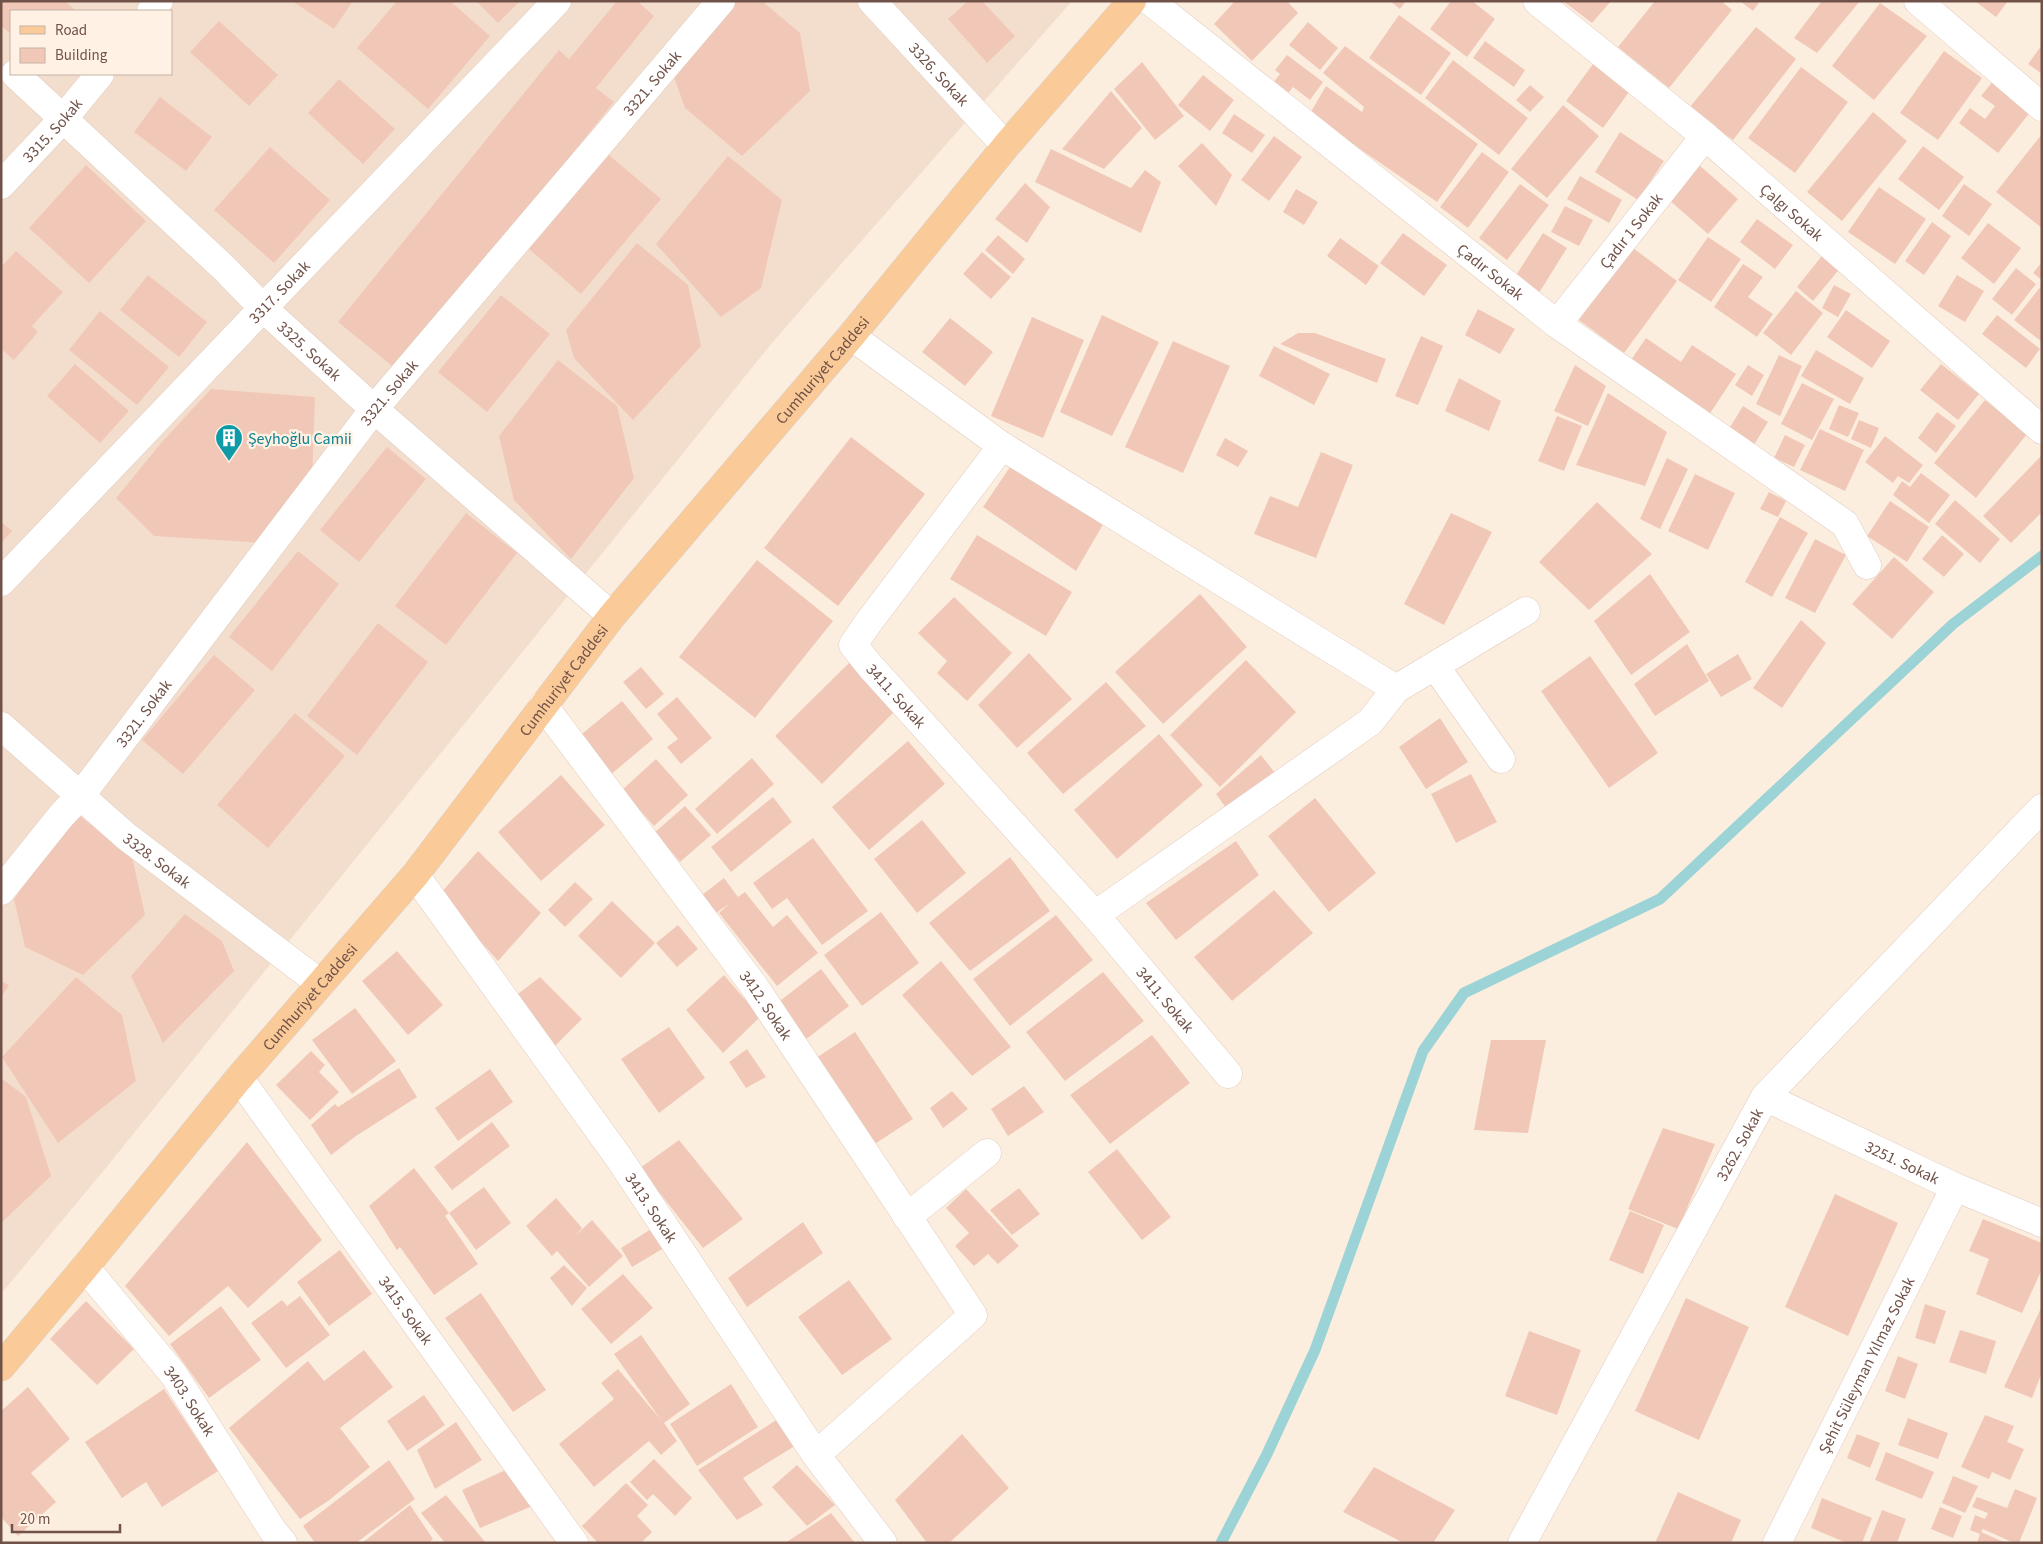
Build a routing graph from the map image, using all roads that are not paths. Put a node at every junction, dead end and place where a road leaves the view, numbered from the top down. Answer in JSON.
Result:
{"nodes":[{"id":1,"x":557,"y":1,"type":"edge"},
{"id":2,"x":721,"y":1,"type":"edge"},
{"id":3,"x":872,"y":1,"type":"edge"},
{"id":4,"x":1132,"y":1,"type":"edge"},
{"id":5,"x":1150,"y":1,"type":"edge"},
{"id":6,"x":1537,"y":1,"type":"edge"},
{"id":7,"x":1918,"y":1,"type":"edge"},
{"id":8,"x":1,"y":59,"type":"edge"},
{"id":9,"x":10,"y":69,"type":"edge"},
{"id":10,"x":16,"y":75,"type":"edge"},
{"id":11,"x":99,"y":75,"type":"edge"},
{"id":12,"x":2042,"y":106,"type":"edge"},
{"id":13,"x":63,"y":119,"type":"junction"},
{"id":14,"x":1705,"y":136,"type":"junction"},
{"id":15,"x":1006,"y":146,"type":"junction"},
{"id":16,"x":1,"y":185,"type":"edge"},
{"id":17,"x":263,"y":308,"type":"junction"},
{"id":18,"x":1557,"y":324,"type":"junction"},
{"id":19,"x":851,"y":336,"type":"junction"},
{"id":20,"x":374,"y":409,"type":"junction"},
{"id":21,"x":2042,"y":430,"type":"edge"},
{"id":22,"x":1002,"y":446,"type":"junction"},
{"id":23,"x":1867,"y":566,"type":"dead end"},
{"id":24,"x":1,"y":582,"type":"edge"},
{"id":25,"x":1526,"y":610,"type":"dead end"},
{"id":26,"x":612,"y":616,"type":"junction"},
{"id":27,"x":1434,"y":666,"type":"junction"},
{"id":28,"x":1396,"y":689,"type":"junction"},
{"id":29,"x":543,"y":704,"type":"junction"},
{"id":30,"x":1,"y":726,"type":"edge"},
{"id":31,"x":1501,"y":759,"type":"dead end"},
{"id":32,"x":81,"y":796,"type":"junction"},
{"id":33,"x":2042,"y":808,"type":"edge"},
{"id":34,"x":415,"y":875,"type":"junction"},
{"id":35,"x":1,"y":891,"type":"edge"},
{"id":36,"x":1095,"y":915,"type":"junction"},
{"id":37,"x":321,"y":984,"type":"junction"},
{"id":38,"x":1228,"y":1074,"type":"dead end"},
{"id":39,"x":239,"y":1078,"type":"junction"},
{"id":40,"x":1765,"y":1097,"type":"junction"},
{"id":41,"x":987,"y":1153,"type":"dead end"},
{"id":42,"x":1955,"y":1187,"type":"junction"},
{"id":43,"x":907,"y":1217,"type":"junction"},
{"id":44,"x":2042,"y":1223,"type":"edge"},
{"id":45,"x":85,"y":1268,"type":"junction"},
{"id":46,"x":1,"y":1367,"type":"edge"},
{"id":47,"x":816,"y":1455,"type":"junction"},
{"id":48,"x":283,"y":1543,"type":"edge"},
{"id":49,"x":574,"y":1543,"type":"edge"},
{"id":50,"x":883,"y":1543,"type":"edge"},
{"id":51,"x":1522,"y":1543,"type":"edge"},
{"id":52,"x":1777,"y":1543,"type":"edge"}],
"edges":[{"from":1,"to":17,"type":"street","name":"3317. Sokak"},
{"from":2,"to":20,"type":"street","name":"3321. Sokak"},
{"from":3,"to":15,"type":"street","name":"3326. Sokak"},
{"from":4,"to":15,"type":"main road","name":"Cumhuriyet Caddesi"},
{"from":5,"to":18,"type":"street","name":"Çadır Sokak"},
{"from":6,"to":14,"type":"street","name":"Çalgı Sokak"},
{"from":7,"to":12,"type":"street"},
{"from":8,"to":9,"type":"street"},
{"from":10,"to":13,"type":"street","name":"3325. Sokak"},
{"from":11,"to":13,"type":"street","name":"3315. Sokak"},
{"from":13,"to":16,"type":"street","name":"3315. Sokak"},
{"from":13,"to":17,"type":"street","name":"3325. Sokak"},
{"from":14,"to":18,"type":"street","name":"Çadır 1 Sokak"},
{"from":14,"to":21,"type":"street","name":"Çalgı Sokak"},
{"from":15,"to":19,"type":"main road","name":"Cumhuriyet Caddesi"},
{"from":17,"to":20,"type":"street","name":"3325. Sokak"},
{"from":17,"to":24,"type":"street","name":"3317. Sokak"},
{"from":18,"to":23,"type":"street","name":"Çadır Sokak"},
{"from":19,"to":22,"type":"street"},
{"from":19,"to":26,"type":"main road","name":"Cumhuriyet Caddesi"},
{"from":20,"to":26,"type":"street","name":"3325. Sokak"},
{"from":20,"to":32,"type":"street","name":"3321. Sokak"},
{"from":22,"to":28,"type":"street"},
{"from":22,"to":36,"type":"street","name":"3411. Sokak"},
{"from":25,"to":27,"type":"street"},
{"from":26,"to":29,"type":"main road","name":"Cumhuriyet Caddesi"},
{"from":27,"to":28,"type":"street"},
{"from":27,"to":31,"type":"street"},
{"from":28,"to":36,"type":"street"},
{"from":29,"to":34,"type":"main road","name":"Cumhuriyet Caddesi"},
{"from":29,"to":43,"type":"street","name":"3412. Sokak"},
{"from":30,"to":32,"type":"street","name":"3328. Sokak"},
{"from":32,"to":35,"type":"street","name":"3321. Sokak"},
{"from":32,"to":37,"type":"street","name":"3328. Sokak"},
{"from":33,"to":40,"type":"street","name":"3262. Sokak"},
{"from":34,"to":37,"type":"main road","name":"Cumhuriyet Caddesi"},
{"from":34,"to":47,"type":"street","name":"3413. Sokak"},
{"from":36,"to":38,"type":"street","name":"3411. Sokak"},
{"from":37,"to":39,"type":"main road","name":"Cumhuriyet Caddesi"},
{"from":39,"to":45,"type":"main road","name":"Cumhuriyet Caddesi"},
{"from":39,"to":49,"type":"street","name":"3415. Sokak"},
{"from":40,"to":42,"type":"street","name":"3251. Sokak"},
{"from":40,"to":51,"type":"street","name":"3262. Sokak"},
{"from":41,"to":43,"type":"street"},
{"from":42,"to":44,"type":"street","name":"3251. Sokak"},
{"from":42,"to":52,"type":"street","name":"Şehit Süleyman Yılmaz Sokak"},
{"from":43,"to":47,"type":"street","name":"3412. Sokak"},
{"from":45,"to":46,"type":"main road","name":"Cumhuriyet Caddesi"},
{"from":45,"to":48,"type":"street","name":"3403. Sokak"},
{"from":47,"to":50,"type":"street","name":"3413. Sokak"}]}
